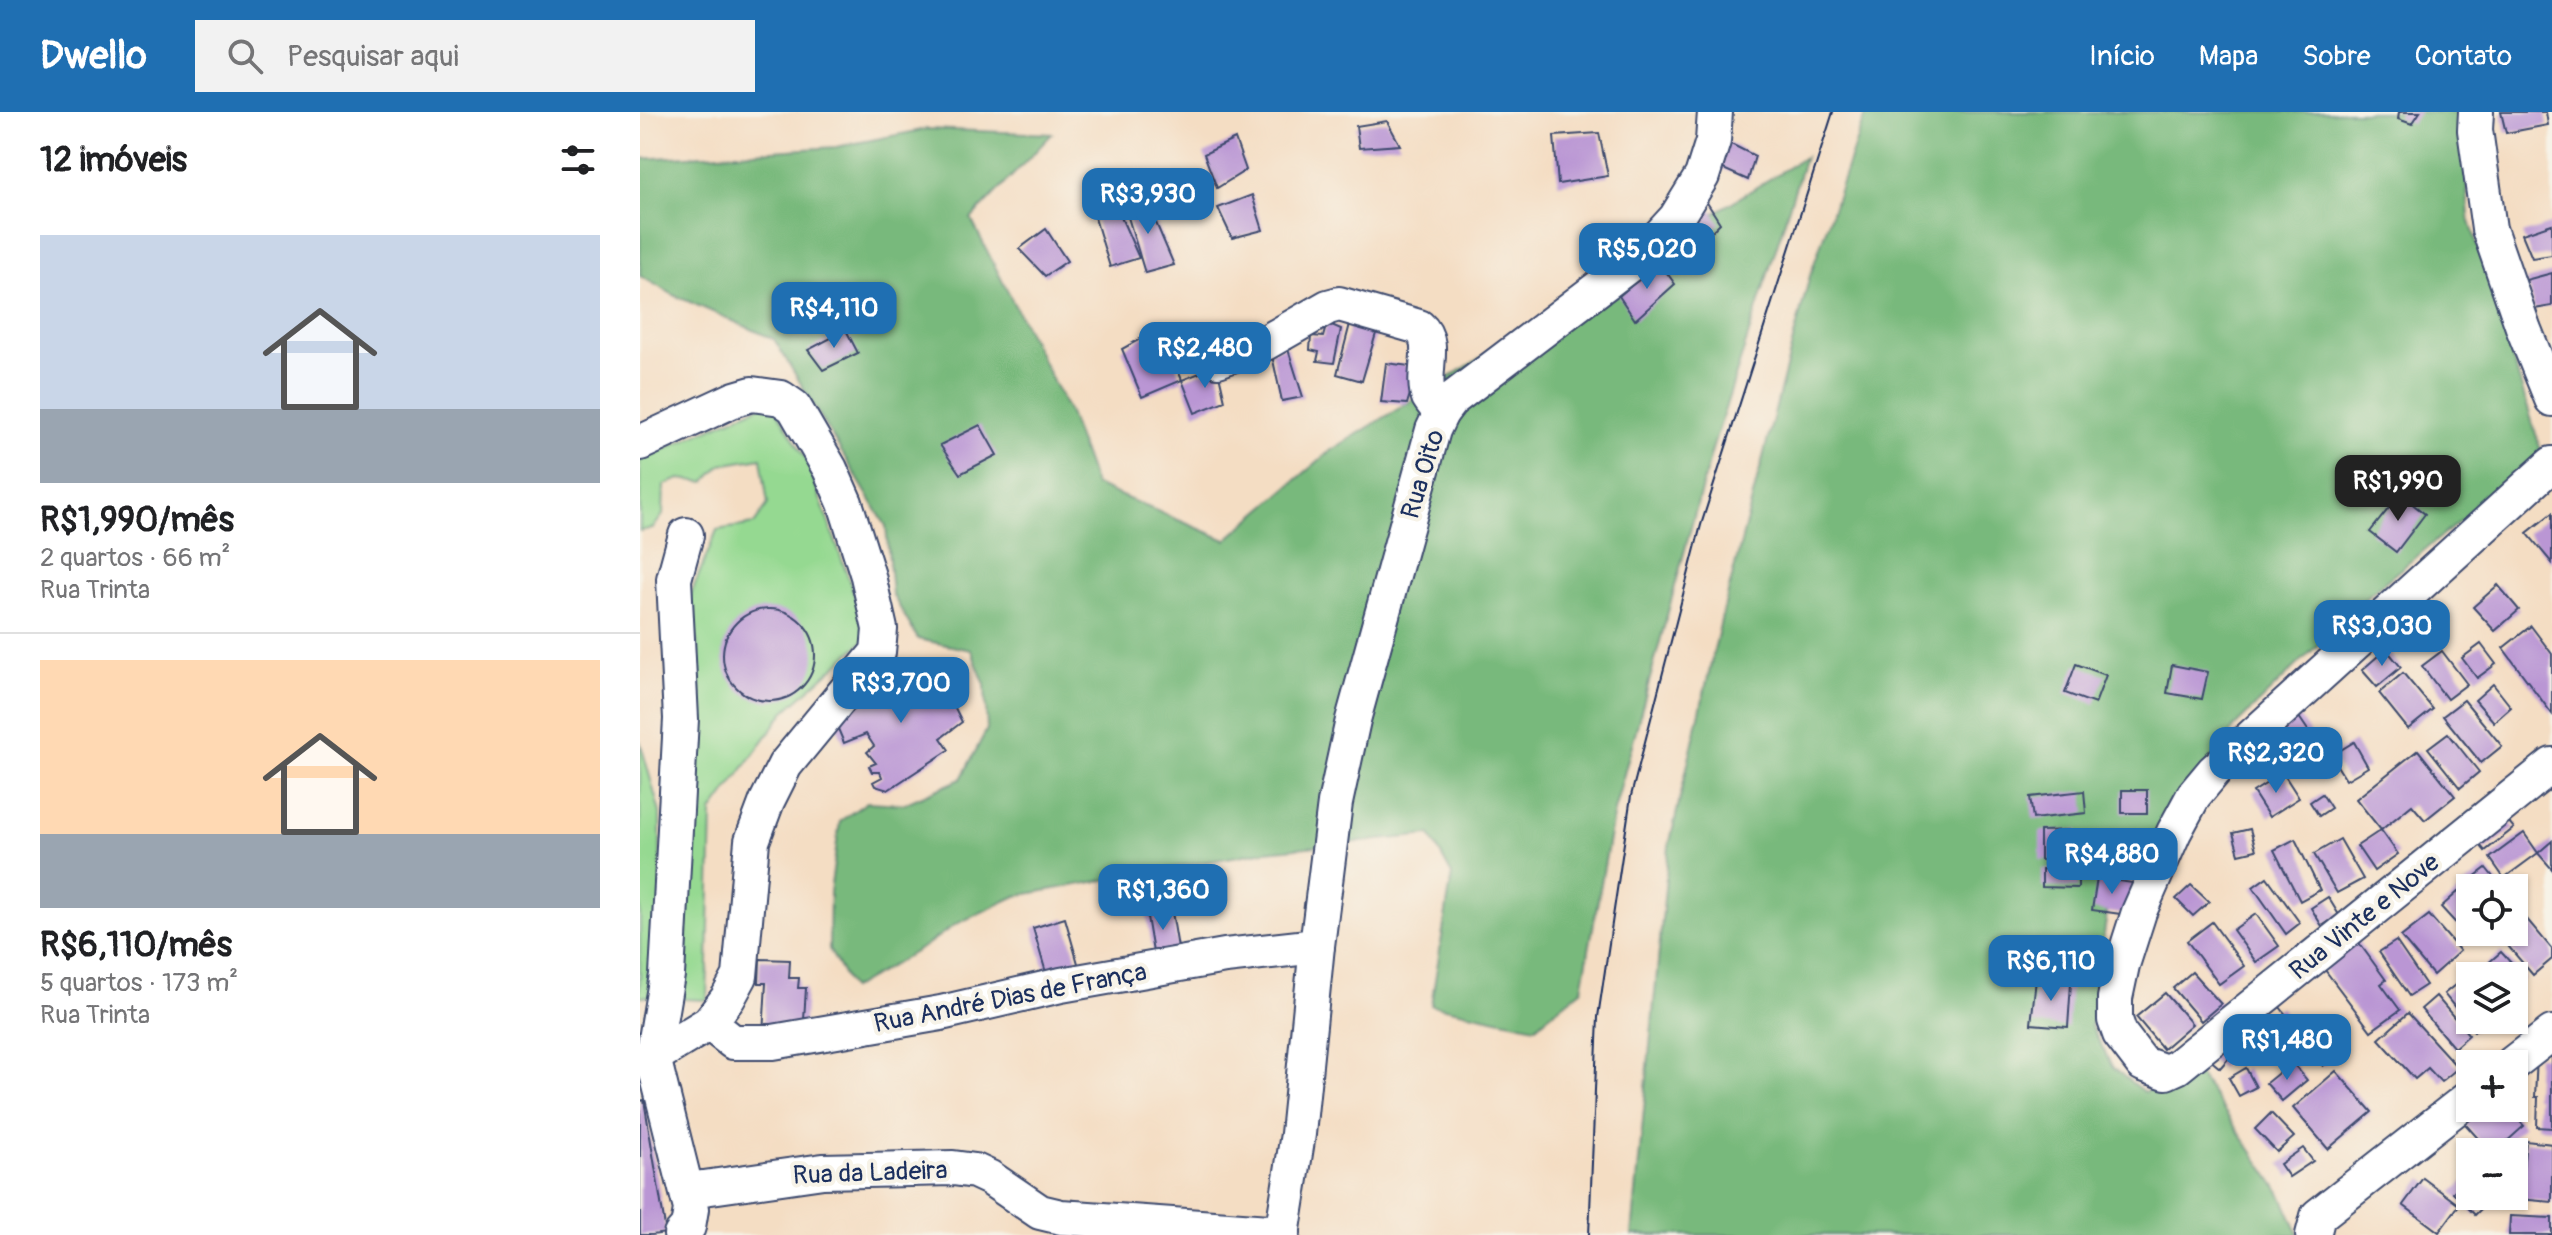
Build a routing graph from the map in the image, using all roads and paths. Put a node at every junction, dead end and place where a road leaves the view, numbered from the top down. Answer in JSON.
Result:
{"nodes":[{"id":1,"x":1715,"y":112,"type":"edge"},
{"id":2,"x":2476,"y":112,"type":"edge"},
{"id":3,"x":1218,"y":360,"type":"dead end"},
{"id":4,"x":2552,"y":399,"type":"edge"},
{"id":5,"x":1441,"y":413,"type":"junction"},
{"id":6,"x":640,"y":443,"type":"edge"},
{"id":7,"x":2552,"y":464,"type":"edge"},
{"id":8,"x":686,"y":535,"type":"dead end"},
{"id":9,"x":2552,"y":765,"type":"edge"},
{"id":10,"x":1317,"y":946,"type":"junction"},
{"id":11,"x":709,"y":1023,"type":"junction"},
{"id":12,"x":2552,"y":1033,"type":"edge"},
{"id":13,"x":2528,"y":1052,"type":"edge"},
{"id":14,"x":647,"y":1058,"type":"edge"},
{"id":15,"x":2456,"y":1108,"type":"edge"},
{"id":16,"x":686,"y":1184,"type":"junction"},
{"id":17,"x":1283,"y":1234,"type":"edge"},
{"id":18,"x":681,"y":1235,"type":"edge"},
{"id":19,"x":2313,"y":1235,"type":"edge"}],
"edges":[{"from":1,"to":5,"type":"street","name":"Rua Oito"},
{"from":2,"to":4,"type":"street"},
{"from":3,"to":5,"type":"street"},
{"from":5,"to":10,"type":"street","name":"Rua Oito"},
{"from":6,"to":11,"type":"street"},
{"from":7,"to":9,"type":"street","name":"Rua Vinte e Nove"},
{"from":8,"to":14,"type":"street"},
{"from":10,"to":11,"type":"street","name":"Rua André Dias de França"},
{"from":10,"to":17,"type":"street","name":"Rua Oito"},
{"from":11,"to":14,"type":"street"},
{"from":12,"to":13,"type":"street"},
{"from":14,"to":16,"type":"street"},
{"from":15,"to":19,"type":"street"},
{"from":16,"to":17,"type":"street","name":"Rua da Ladeira"},
{"from":16,"to":18,"type":"street"}]}
